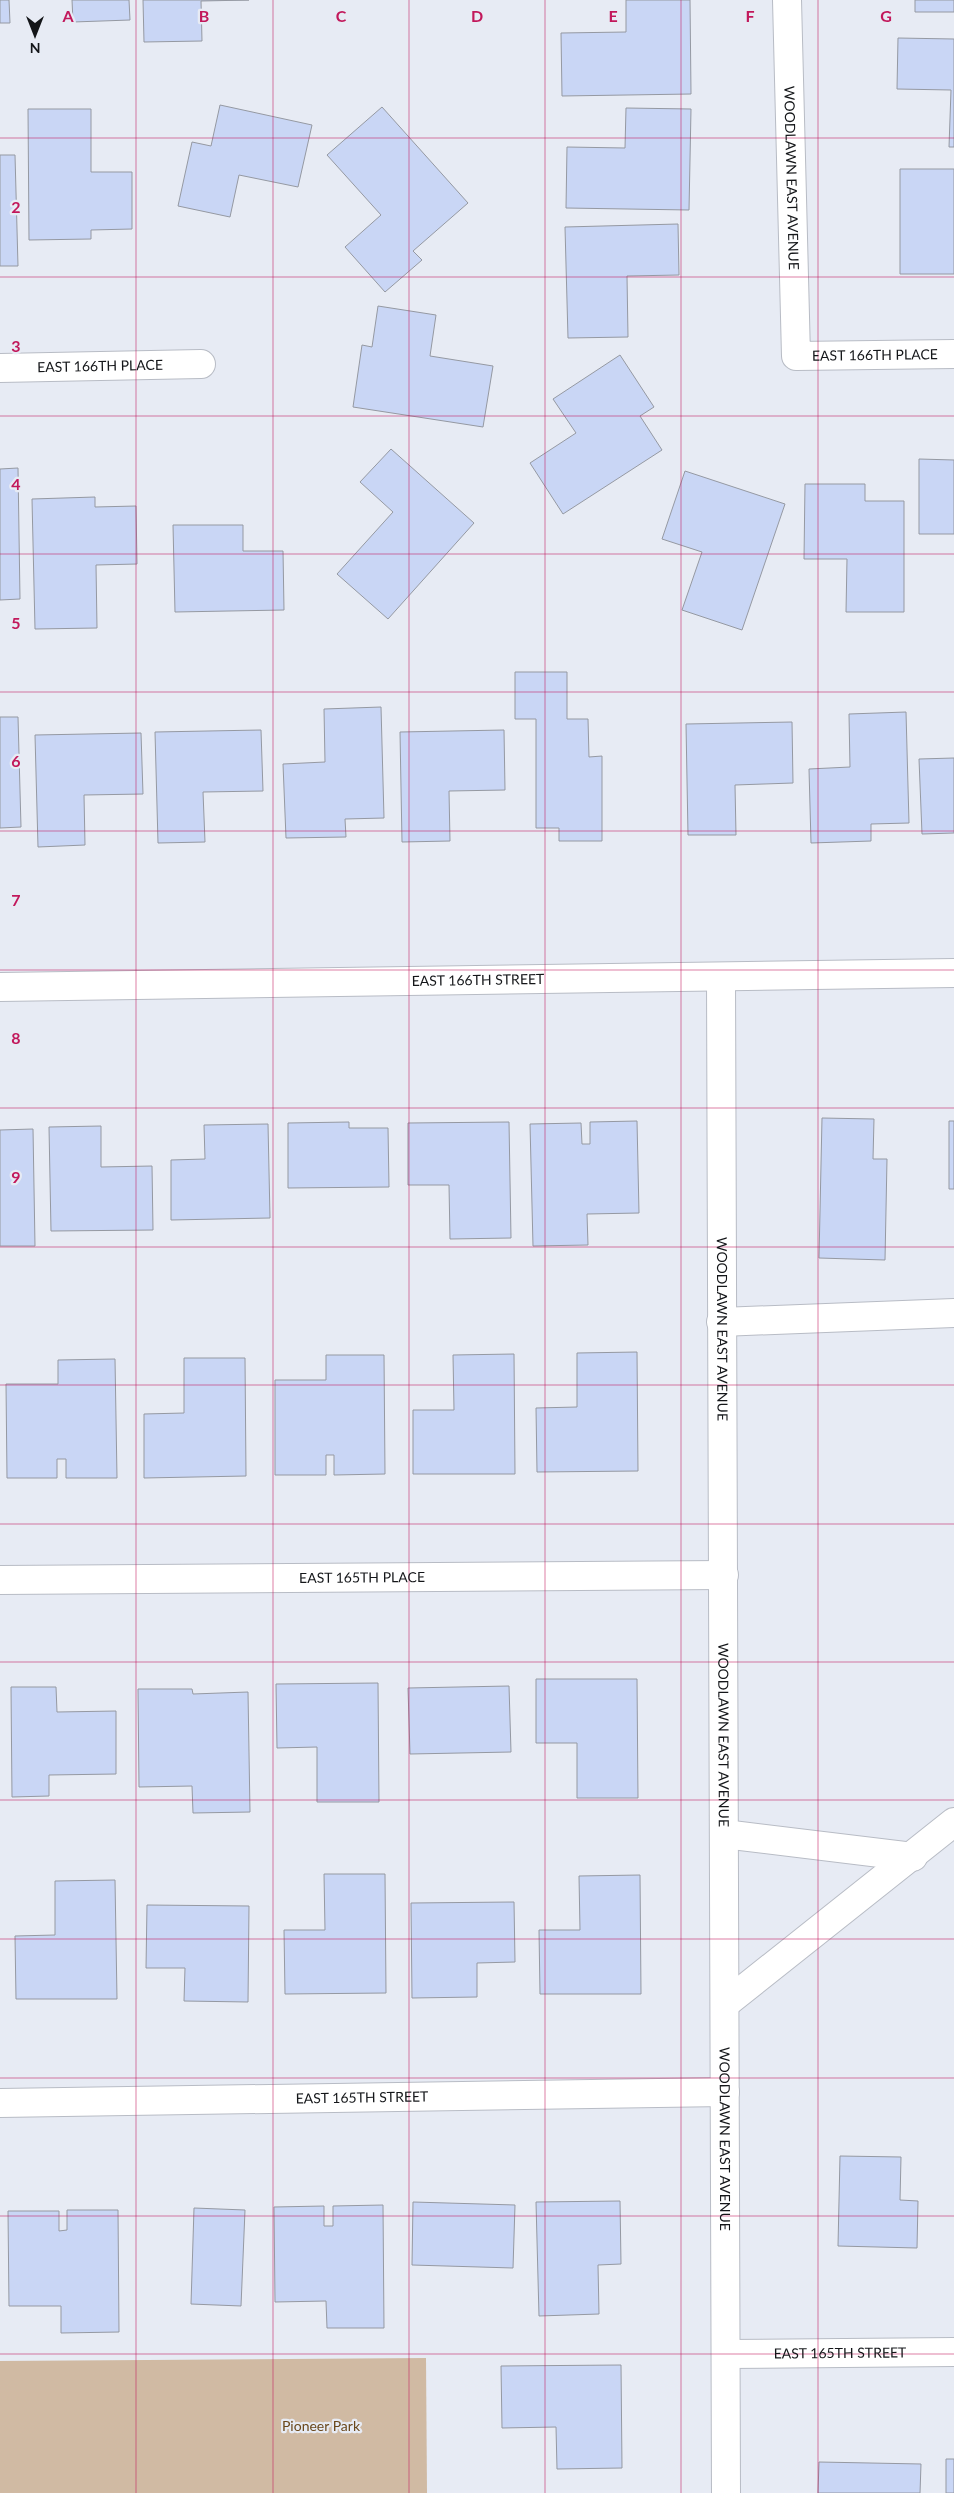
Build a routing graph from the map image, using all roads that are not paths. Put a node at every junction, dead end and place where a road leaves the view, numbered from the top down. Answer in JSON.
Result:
{"nodes":[{"id":1,"x":787,"y":0,"type":"edge"},
{"id":2,"x":954,"y":354,"type":"edge"},
{"id":3,"x":796,"y":356,"type":"joint"},
{"id":4,"x":201,"y":364,"type":"dead end"},
{"id":5,"x":0,"y":368,"type":"edge"},
{"id":6,"x":954,"y":973,"type":"edge"},
{"id":7,"x":721,"y":977,"type":"junction"},
{"id":8,"x":0,"y":986,"type":"edge"},
{"id":9,"x":954,"y":1313,"type":"edge"},
{"id":10,"x":721,"y":1322,"type":"junction"},
{"id":11,"x":724,"y":1575,"type":"junction"},
{"id":12,"x":0,"y":1580,"type":"edge"},
{"id":13,"x":954,"y":1822,"type":"edge"},
{"id":14,"x":724,"y":1834,"type":"junction"},
{"id":15,"x":913,"y":1857,"type":"junction"},
{"id":16,"x":725,"y":2004,"type":"junction"},
{"id":17,"x":725,"y":2092,"type":"junction"},
{"id":18,"x":0,"y":2103,"type":"edge"},
{"id":19,"x":954,"y":2352,"type":"edge"},
{"id":20,"x":726,"y":2354,"type":"junction"},
{"id":21,"x":726,"y":2493,"type":"edge"}],
"edges":[{"from":1,"to":3,"type":"street","name":"WOODLAWN EAST AVENUE"},
{"from":2,"to":3,"type":"street","name":"EAST 166TH PLACE"},
{"from":4,"to":5,"type":"street","name":"EAST 166TH PLACE"},
{"from":6,"to":7,"type":"street","name":"EAST 166TH STREET"},
{"from":7,"to":8,"type":"street","name":"EAST 166TH STREET"},
{"from":7,"to":10,"type":"street","name":"WOODLAWN EAST AVENUE"},
{"from":9,"to":10,"type":"street"},
{"from":10,"to":11,"type":"street","name":"WOODLAWN EAST AVENUE"},
{"from":11,"to":12,"type":"street","name":"EAST 165TH PLACE"},
{"from":11,"to":14,"type":"street","name":"WOODLAWN EAST AVENUE"},
{"from":13,"to":15,"type":"street"},
{"from":14,"to":15,"type":"street"},
{"from":14,"to":16,"type":"street","name":"WOODLAWN EAST AVENUE"},
{"from":15,"to":16,"type":"street"},
{"from":16,"to":17,"type":"street","name":"WOODLAWN EAST AVENUE"},
{"from":17,"to":18,"type":"street","name":"EAST 165TH STREET"},
{"from":17,"to":20,"type":"street","name":"WOODLAWN EAST AVENUE"},
{"from":19,"to":20,"type":"street","name":"EAST 165TH STREET"},
{"from":20,"to":21,"type":"street","name":"WOODLAWN EAST AVENUE"}]}
